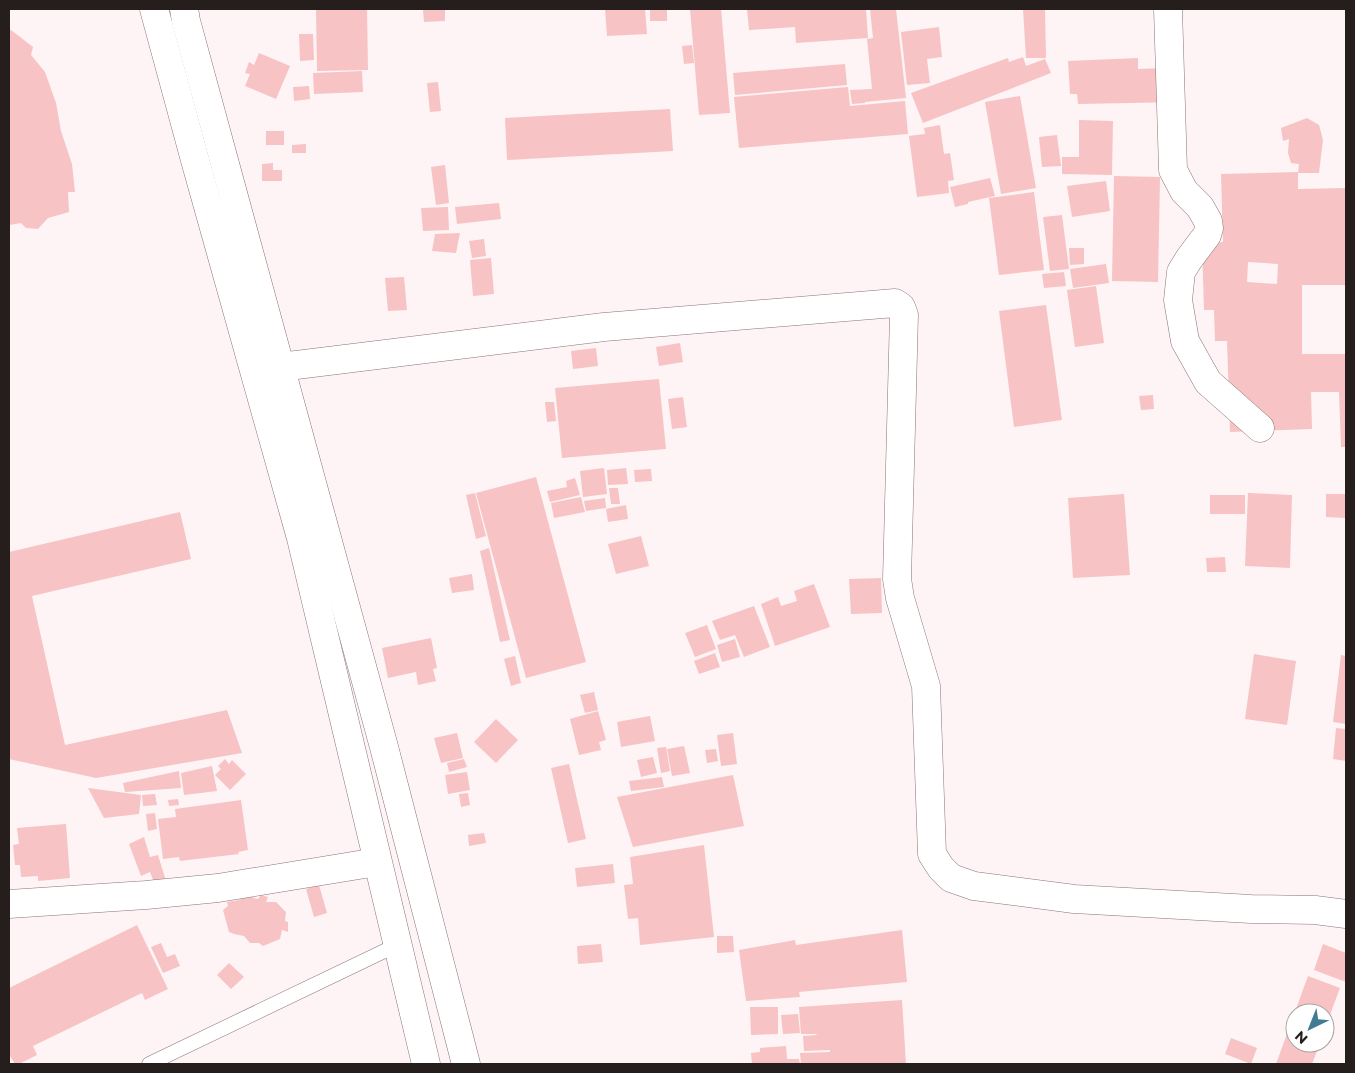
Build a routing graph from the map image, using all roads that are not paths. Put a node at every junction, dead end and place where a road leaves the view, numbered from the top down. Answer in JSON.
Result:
{"nodes":[{"id":1,"x":154,"y":9,"type":"edge"},
{"id":2,"x":184,"y":9,"type":"edge"},
{"id":3,"x":1168,"y":9,"type":"edge"},
{"id":4,"x":280,"y":366,"type":"junction"},
{"id":5,"x":1260,"y":428,"type":"dead end"},
{"id":6,"x":377,"y":862,"type":"junction"},
{"id":7,"x":9,"y":904,"type":"edge"},
{"id":8,"x":1346,"y":914,"type":"edge"},
{"id":9,"x":397,"y":945,"type":"junction"},
{"id":10,"x":149,"y":1064,"type":"edge"},
{"id":11,"x":426,"y":1064,"type":"edge"},
{"id":12,"x":466,"y":1064,"type":"edge"}],
"edges":[{"from":1,"to":6,"type":"street"},
{"from":2,"to":4,"type":"street"},
{"from":3,"to":5,"type":"street"},
{"from":4,"to":8,"type":"street"},
{"from":4,"to":12,"type":"street"},
{"from":6,"to":7,"type":"street"},
{"from":6,"to":9,"type":"street"},
{"from":9,"to":10,"type":"lane"},
{"from":9,"to":11,"type":"street"}]}
